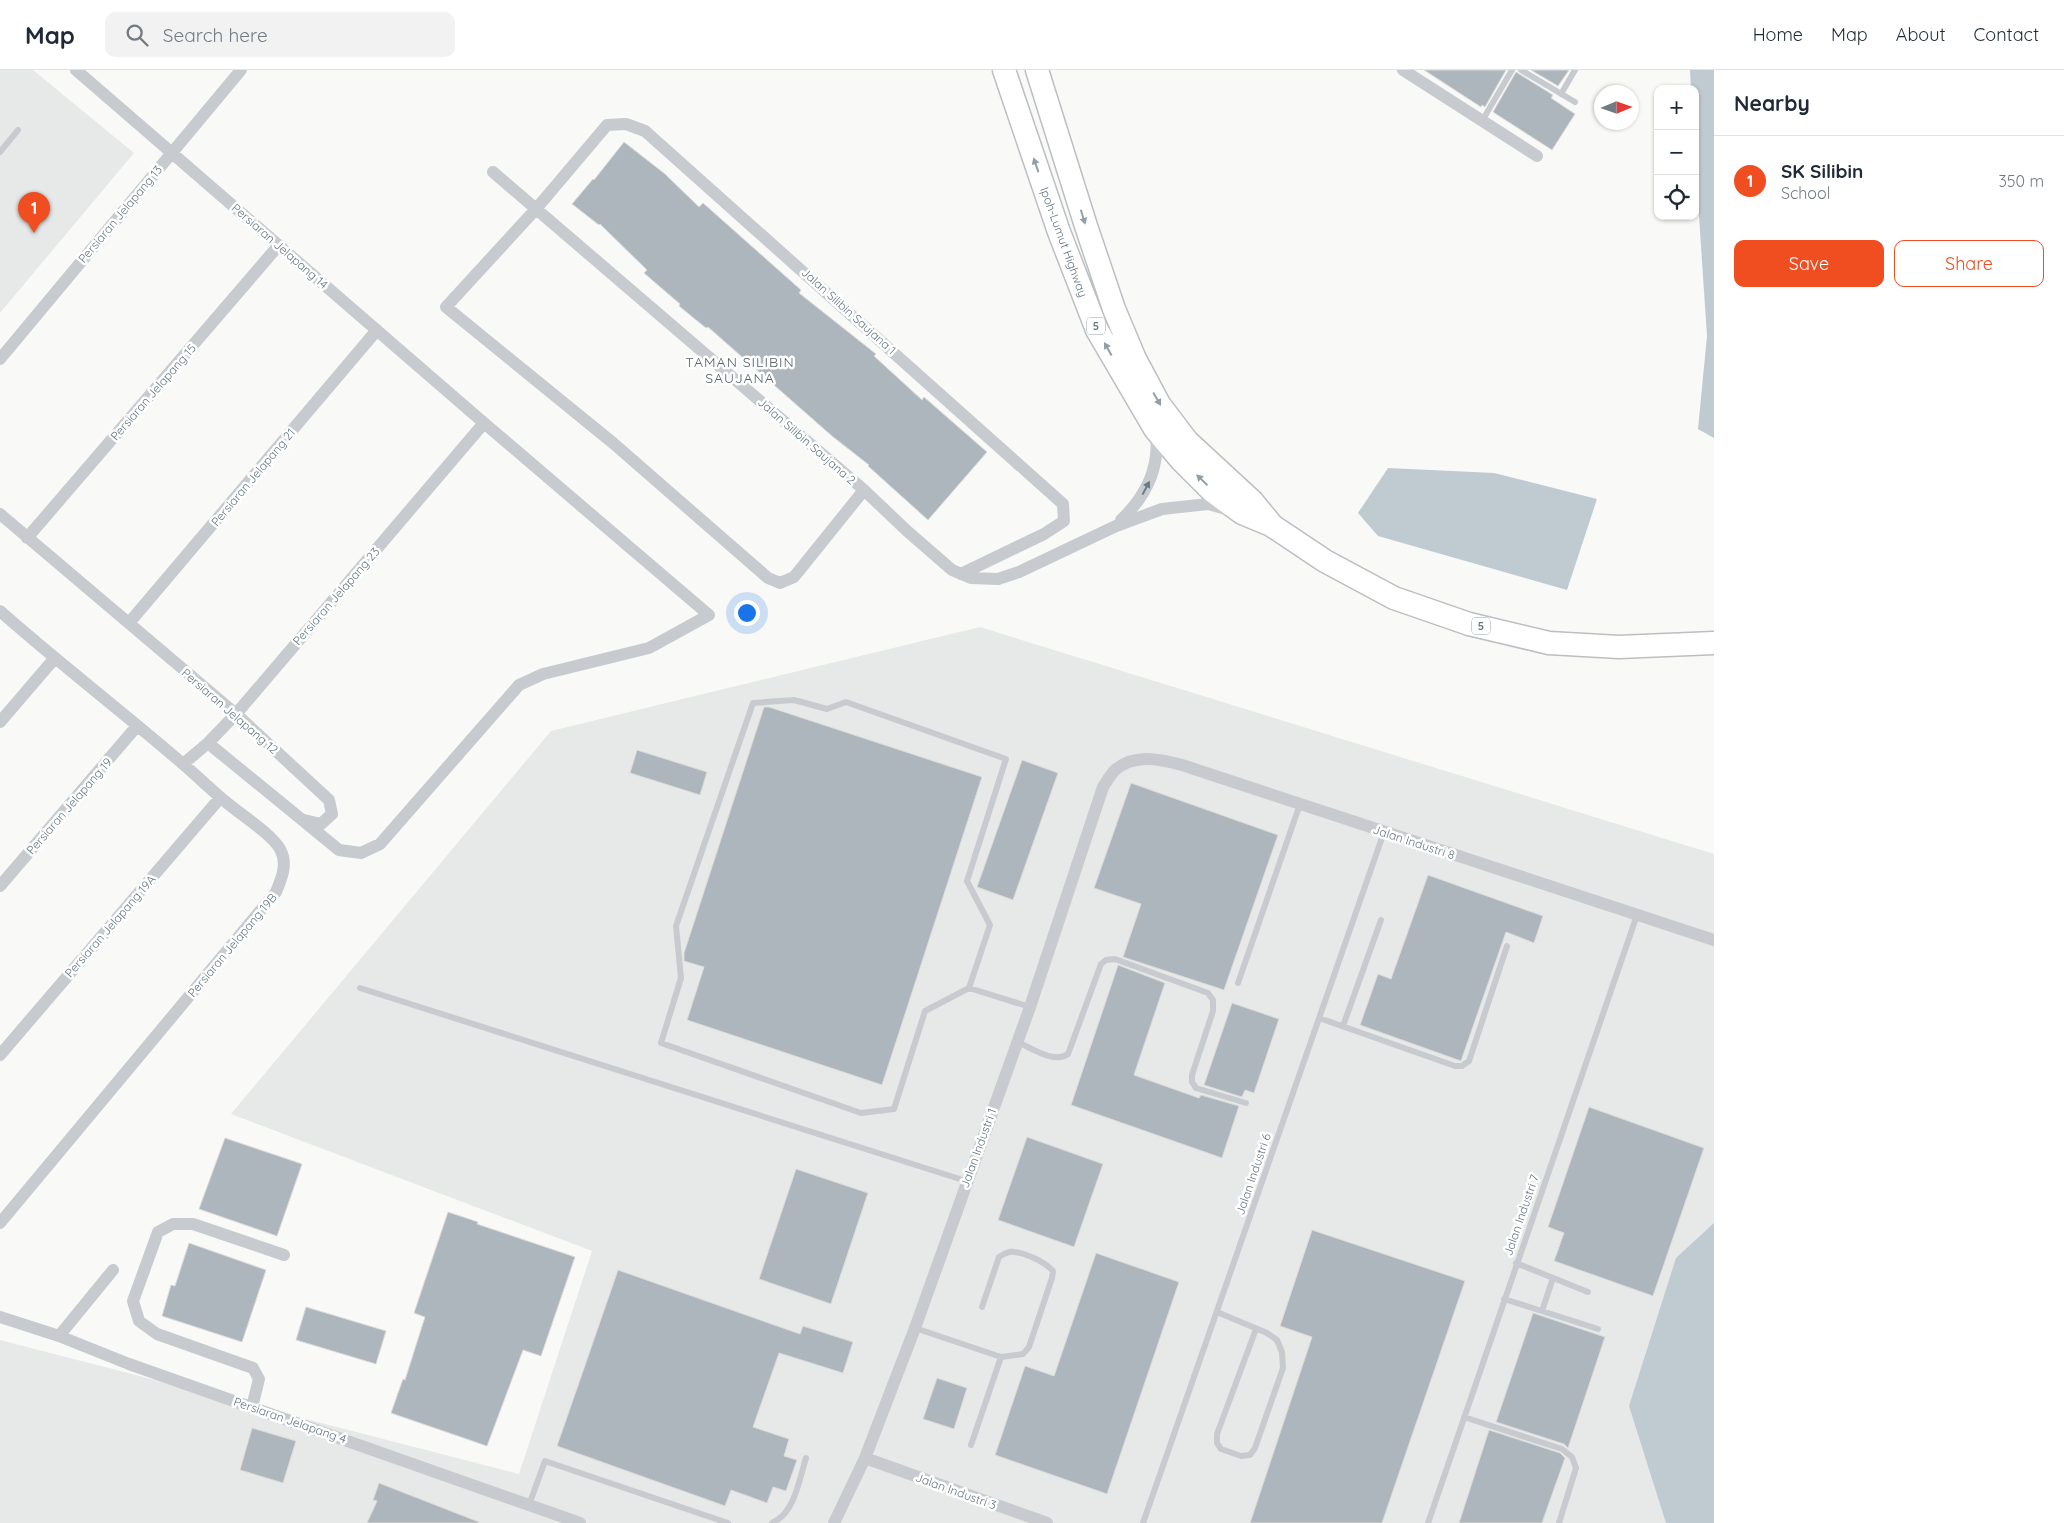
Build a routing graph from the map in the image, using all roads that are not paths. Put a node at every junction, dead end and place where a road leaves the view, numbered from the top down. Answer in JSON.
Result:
{"nodes":[{"id":1,"x":76,"y":70,"type":"edge"},
{"id":2,"x":241,"y":70,"type":"edge"},
{"id":3,"x":1004,"y":70,"type":"edge"},
{"id":4,"x":1038,"y":70,"type":"edge"},
{"id":5,"x":1403,"y":70,"type":"edge"},
{"id":6,"x":1512,"y":70,"type":"edge"},
{"id":7,"x":1521,"y":70,"type":"edge"},
{"id":8,"x":1575,"y":70,"type":"edge"},
{"id":9,"x":1561,"y":94,"type":"junction"},
{"id":10,"x":1575,"y":102,"type":"dead end"},
{"id":11,"x":1482,"y":121,"type":"junction"},
{"id":12,"x":18,"y":130,"type":"dead end"},
{"id":13,"x":0,"y":152,"type":"edge"},
{"id":14,"x":172,"y":152,"type":"junction"},
{"id":15,"x":1537,"y":156,"type":"dead end"},
{"id":16,"x":492,"y":172,"type":"dead end"},
{"id":17,"x":536,"y":209,"type":"junction"},
{"id":18,"x":280,"y":245,"type":"junction"},
{"id":19,"x":377,"y":330,"type":"junction"},
{"id":20,"x":0,"y":359,"type":"edge"},
{"id":21,"x":484,"y":423,"type":"junction"},
{"id":22,"x":1155,"y":429,"type":"junction"},
{"id":23,"x":864,"y":490,"type":"junction"},
{"id":24,"x":0,"y":514,"type":"edge"},
{"id":25,"x":1242,"y":514,"type":"junction"},
{"id":26,"x":1271,"y":525,"type":"junction"},
{"id":27,"x":1116,"y":526,"type":"junction"},
{"id":28,"x":27,"y":538,"type":"junction"},
{"id":29,"x":961,"y":574,"type":"junction"},
{"id":30,"x":0,"y":611,"type":"edge"},
{"id":31,"x":129,"y":624,"type":"junction"},
{"id":32,"x":1714,"y":643,"type":"edge"},
{"id":33,"x":54,"y":659,"type":"junction"},
{"id":34,"x":236,"y":714,"type":"junction"},
{"id":35,"x":0,"y":722,"type":"edge"},
{"id":36,"x":137,"y":726,"type":"junction"},
{"id":37,"x":208,"y":742,"type":"junction"},
{"id":38,"x":183,"y":764,"type":"junction"},
{"id":39,"x":1115,"y":771,"type":"joint"},
{"id":40,"x":220,"y":798,"type":"junction"},
{"id":41,"x":1300,"y":804,"type":"junction"},
{"id":42,"x":299,"y":819,"type":"junction"},
{"id":43,"x":1384,"y":832,"type":"junction"},
{"id":44,"x":0,"y":886,"type":"edge"},
{"id":45,"x":1637,"y":915,"type":"junction"},
{"id":46,"x":1382,"y":920,"type":"dead end"},
{"id":47,"x":1714,"y":940,"type":"edge"},
{"id":48,"x":1507,"y":946,"type":"dead end"},
{"id":49,"x":1238,"y":983,"type":"dead end"},
{"id":50,"x":360,"y":988,"type":"dead end"},
{"id":51,"x":969,"y":988,"type":"junction"},
{"id":52,"x":1030,"y":1007,"type":"junction"},
{"id":53,"x":1319,"y":1018,"type":"junction"},
{"id":54,"x":1343,"y":1026,"type":"junction"},
{"id":55,"x":1017,"y":1042,"type":"junction"},
{"id":56,"x":2,"y":1049,"type":"edge"},
{"id":57,"x":1246,"y":1103,"type":"dead end"},
{"id":58,"x":966,"y":1181,"type":"junction"},
{"id":59,"x":0,"y":1223,"type":"edge"},
{"id":60,"x":284,"y":1255,"type":"dead end"},
{"id":61,"x":1516,"y":1263,"type":"junction"},
{"id":62,"x":113,"y":1270,"type":"dead end"},
{"id":63,"x":1553,"y":1278,"type":"junction"},
{"id":64,"x":1588,"y":1292,"type":"dead end"},
{"id":65,"x":1504,"y":1298,"type":"junction"},
{"id":66,"x":982,"y":1307,"type":"dead end"},
{"id":67,"x":1542,"y":1311,"type":"junction"},
{"id":68,"x":1216,"y":1312,"type":"junction"},
{"id":69,"x":0,"y":1318,"type":"edge"},
{"id":70,"x":915,"y":1328,"type":"junction"},
{"id":71,"x":1256,"y":1329,"type":"junction"},
{"id":72,"x":1598,"y":1330,"type":"dead end"},
{"id":73,"x":58,"y":1336,"type":"junction"},
{"id":74,"x":1001,"y":1357,"type":"junction"},
{"id":75,"x":252,"y":1407,"type":"junction"},
{"id":76,"x":1464,"y":1417,"type":"junction"},
{"id":77,"x":971,"y":1445,"type":"dead end"},
{"id":78,"x":806,"y":1458,"type":"dead end"},
{"id":79,"x":864,"y":1458,"type":"junction"},
{"id":80,"x":529,"y":1505,"type":"junction"},
{"id":81,"x":580,"y":1523,"type":"edge"},
{"id":82,"x":728,"y":1523,"type":"edge"},
{"id":83,"x":772,"y":1523,"type":"edge"},
{"id":84,"x":834,"y":1523,"type":"edge"},
{"id":85,"x":1047,"y":1523,"type":"edge"},
{"id":86,"x":1143,"y":1523,"type":"edge"},
{"id":87,"x":1428,"y":1523,"type":"edge"},
{"id":88,"x":1559,"y":1523,"type":"edge"}],
"edges":[{"from":1,"to":14,"type":"street","name":"Persiaran Jelapang 14"},
{"from":2,"to":14,"type":"street","name":"Persiaran Jelapang 13"},
{"from":22,"to":3,"type":"highway","name":"Ipoh-Lumut Highway","number":"5","one_way":true},
{"from":4,"to":26,"type":"highway","name":"Ipoh-Lumut Highway","number":"5","one_way":true},
{"from":5,"to":11,"type":"street"},
{"from":6,"to":11,"type":"lane"},
{"from":7,"to":9,"type":"lane"},
{"from":8,"to":9,"type":"lane"},
{"from":9,"to":10,"type":"lane"},
{"from":11,"to":15,"type":"street"},
{"from":12,"to":13,"type":"lane"},
{"from":14,"to":18,"type":"street","name":"Persiaran Jelapang 14"},
{"from":14,"to":20,"type":"street","name":"Persiaran Jelapang 13"},
{"from":16,"to":17,"type":"street","name":"Jalan Silibin Saujana 2"},
{"from":17,"to":23,"type":"street","name":"Jalan Silibin Saujana 2"},
{"from":17,"to":23,"type":"street"},
{"from":17,"to":29,"type":"street","name":"Jalan Silibin Saujana 1"},
{"from":18,"to":19,"type":"street","name":"Persiaran Jelapang 14"},
{"from":18,"to":28,"type":"street","name":"Persiaran Jelapang 15"},
{"from":19,"to":21,"type":"street","name":"Persiaran Jelapang 14"},
{"from":19,"to":31,"type":"street","name":"Persiaran Jelapang 21"},
{"from":21,"to":34,"type":"street","name":"Persiaran Jelapang 23"},
{"from":21,"to":42,"type":"street","name":"Persiaran Jelapang 14"},
{"from":25,"to":22,"type":"highway","name":"Ipoh-Lumut Highway","number":"5","one_way":true},
{"from":27,"to":22,"type":"street","one_way":true},
{"from":23,"to":29,"type":"street","name":"Jalan Silibin Saujana 2"},
{"from":24,"to":28,"type":"street","name":"Persiaran Jelapang 12"},
{"from":25,"to":26,"type":"highway","name":"Ipoh-Lumut Highway","number":"5"},
{"from":25,"to":27,"type":"street"},
{"from":26,"to":32,"type":"highway","name":"Ipoh-Lumut Highway","number":"5"},
{"from":27,"to":29,"type":"street"},
{"from":28,"to":31,"type":"street","name":"Persiaran Jelapang 12"},
{"from":30,"to":33,"type":"street","name":"Persiaran Jelapang 19B"},
{"from":31,"to":34,"type":"street","name":"Persiaran Jelapang 12"},
{"from":33,"to":35,"type":"street"},
{"from":33,"to":36,"type":"street","name":"Persiaran Jelapang 19B"},
{"from":34,"to":37,"type":"street","name":"Persiaran Jelapang 23"},
{"from":34,"to":42,"type":"street","name":"Persiaran Jelapang 12"},
{"from":36,"to":38,"type":"street","name":"Persiaran Jelapang 19B"},
{"from":36,"to":44,"type":"street","name":"Persiaran Jelapang 19"},
{"from":37,"to":38,"type":"street","name":"Persiaran Jelapang 23"},
{"from":37,"to":42,"type":"street"},
{"from":38,"to":40,"type":"street","name":"Persiaran Jelapang 19B"},
{"from":39,"to":41,"type":"street","name":"Jalan Industri 8"},
{"from":39,"to":52,"type":"street","name":"Jalan Industri 1"},
{"from":40,"to":56,"type":"street","name":"Persiaran Jelapang 19A"},
{"from":40,"to":59,"type":"street","name":"Persiaran Jelapang 19B"},
{"from":41,"to":43,"type":"street","name":"Jalan Industri 8"},
{"from":41,"to":49,"type":"lane"},
{"from":43,"to":45,"type":"street","name":"Jalan Industri 8"},
{"from":43,"to":53,"type":"lane","name":"Jalan Industri 6"},
{"from":45,"to":47,"type":"street","name":"Jalan Industri 8"},
{"from":45,"to":61,"type":"lane","name":"Jalan Industri 7"},
{"from":46,"to":54,"type":"lane"},
{"from":48,"to":54,"type":"lane"},
{"from":50,"to":58,"type":"lane"},
{"from":51,"to":51,"type":"lane"},
{"from":51,"to":52,"type":"lane"},
{"from":52,"to":55,"type":"street","name":"Jalan Industri 1"},
{"from":53,"to":54,"type":"lane"},
{"from":53,"to":68,"type":"lane","name":"Jalan Industri 6"},
{"from":55,"to":57,"type":"lane"},
{"from":55,"to":58,"type":"street","name":"Jalan Industri 1"},
{"from":58,"to":70,"type":"street","name":"Jalan Industri 1"},
{"from":60,"to":75,"type":"street"},
{"from":61,"to":63,"type":"lane"},
{"from":61,"to":65,"type":"lane","name":"Jalan Industri 7"},
{"from":62,"to":73,"type":"street"},
{"from":63,"to":64,"type":"lane"},
{"from":63,"to":67,"type":"lane"},
{"from":65,"to":67,"type":"lane"},
{"from":65,"to":76,"type":"lane","name":"Jalan Industri 7"},
{"from":66,"to":74,"type":"lane"},
{"from":67,"to":72,"type":"lane"},
{"from":68,"to":71,"type":"lane"},
{"from":68,"to":86,"type":"lane","name":"Jalan Industri 6"},
{"from":69,"to":73,"type":"street","name":"Persiaran Jelapang 4"},
{"from":70,"to":74,"type":"lane"},
{"from":70,"to":79,"type":"street","name":"Jalan Industri 1"},
{"from":71,"to":71,"type":"lane"},
{"from":73,"to":75,"type":"street","name":"Persiaran Jelapang 4"},
{"from":74,"to":77,"type":"lane"},
{"from":75,"to":80,"type":"street","name":"Persiaran Jelapang 4"},
{"from":76,"to":87,"type":"lane","name":"Jalan Industri 7"},
{"from":76,"to":88,"type":"lane"},
{"from":78,"to":83,"type":"lane"},
{"from":79,"to":84,"type":"street","name":"Jalan Industri 1"},
{"from":79,"to":85,"type":"street","name":"Jalan Industri 3"},
{"from":80,"to":81,"type":"street","name":"Persiaran Jelapang 4"},
{"from":80,"to":82,"type":"lane"}]}
